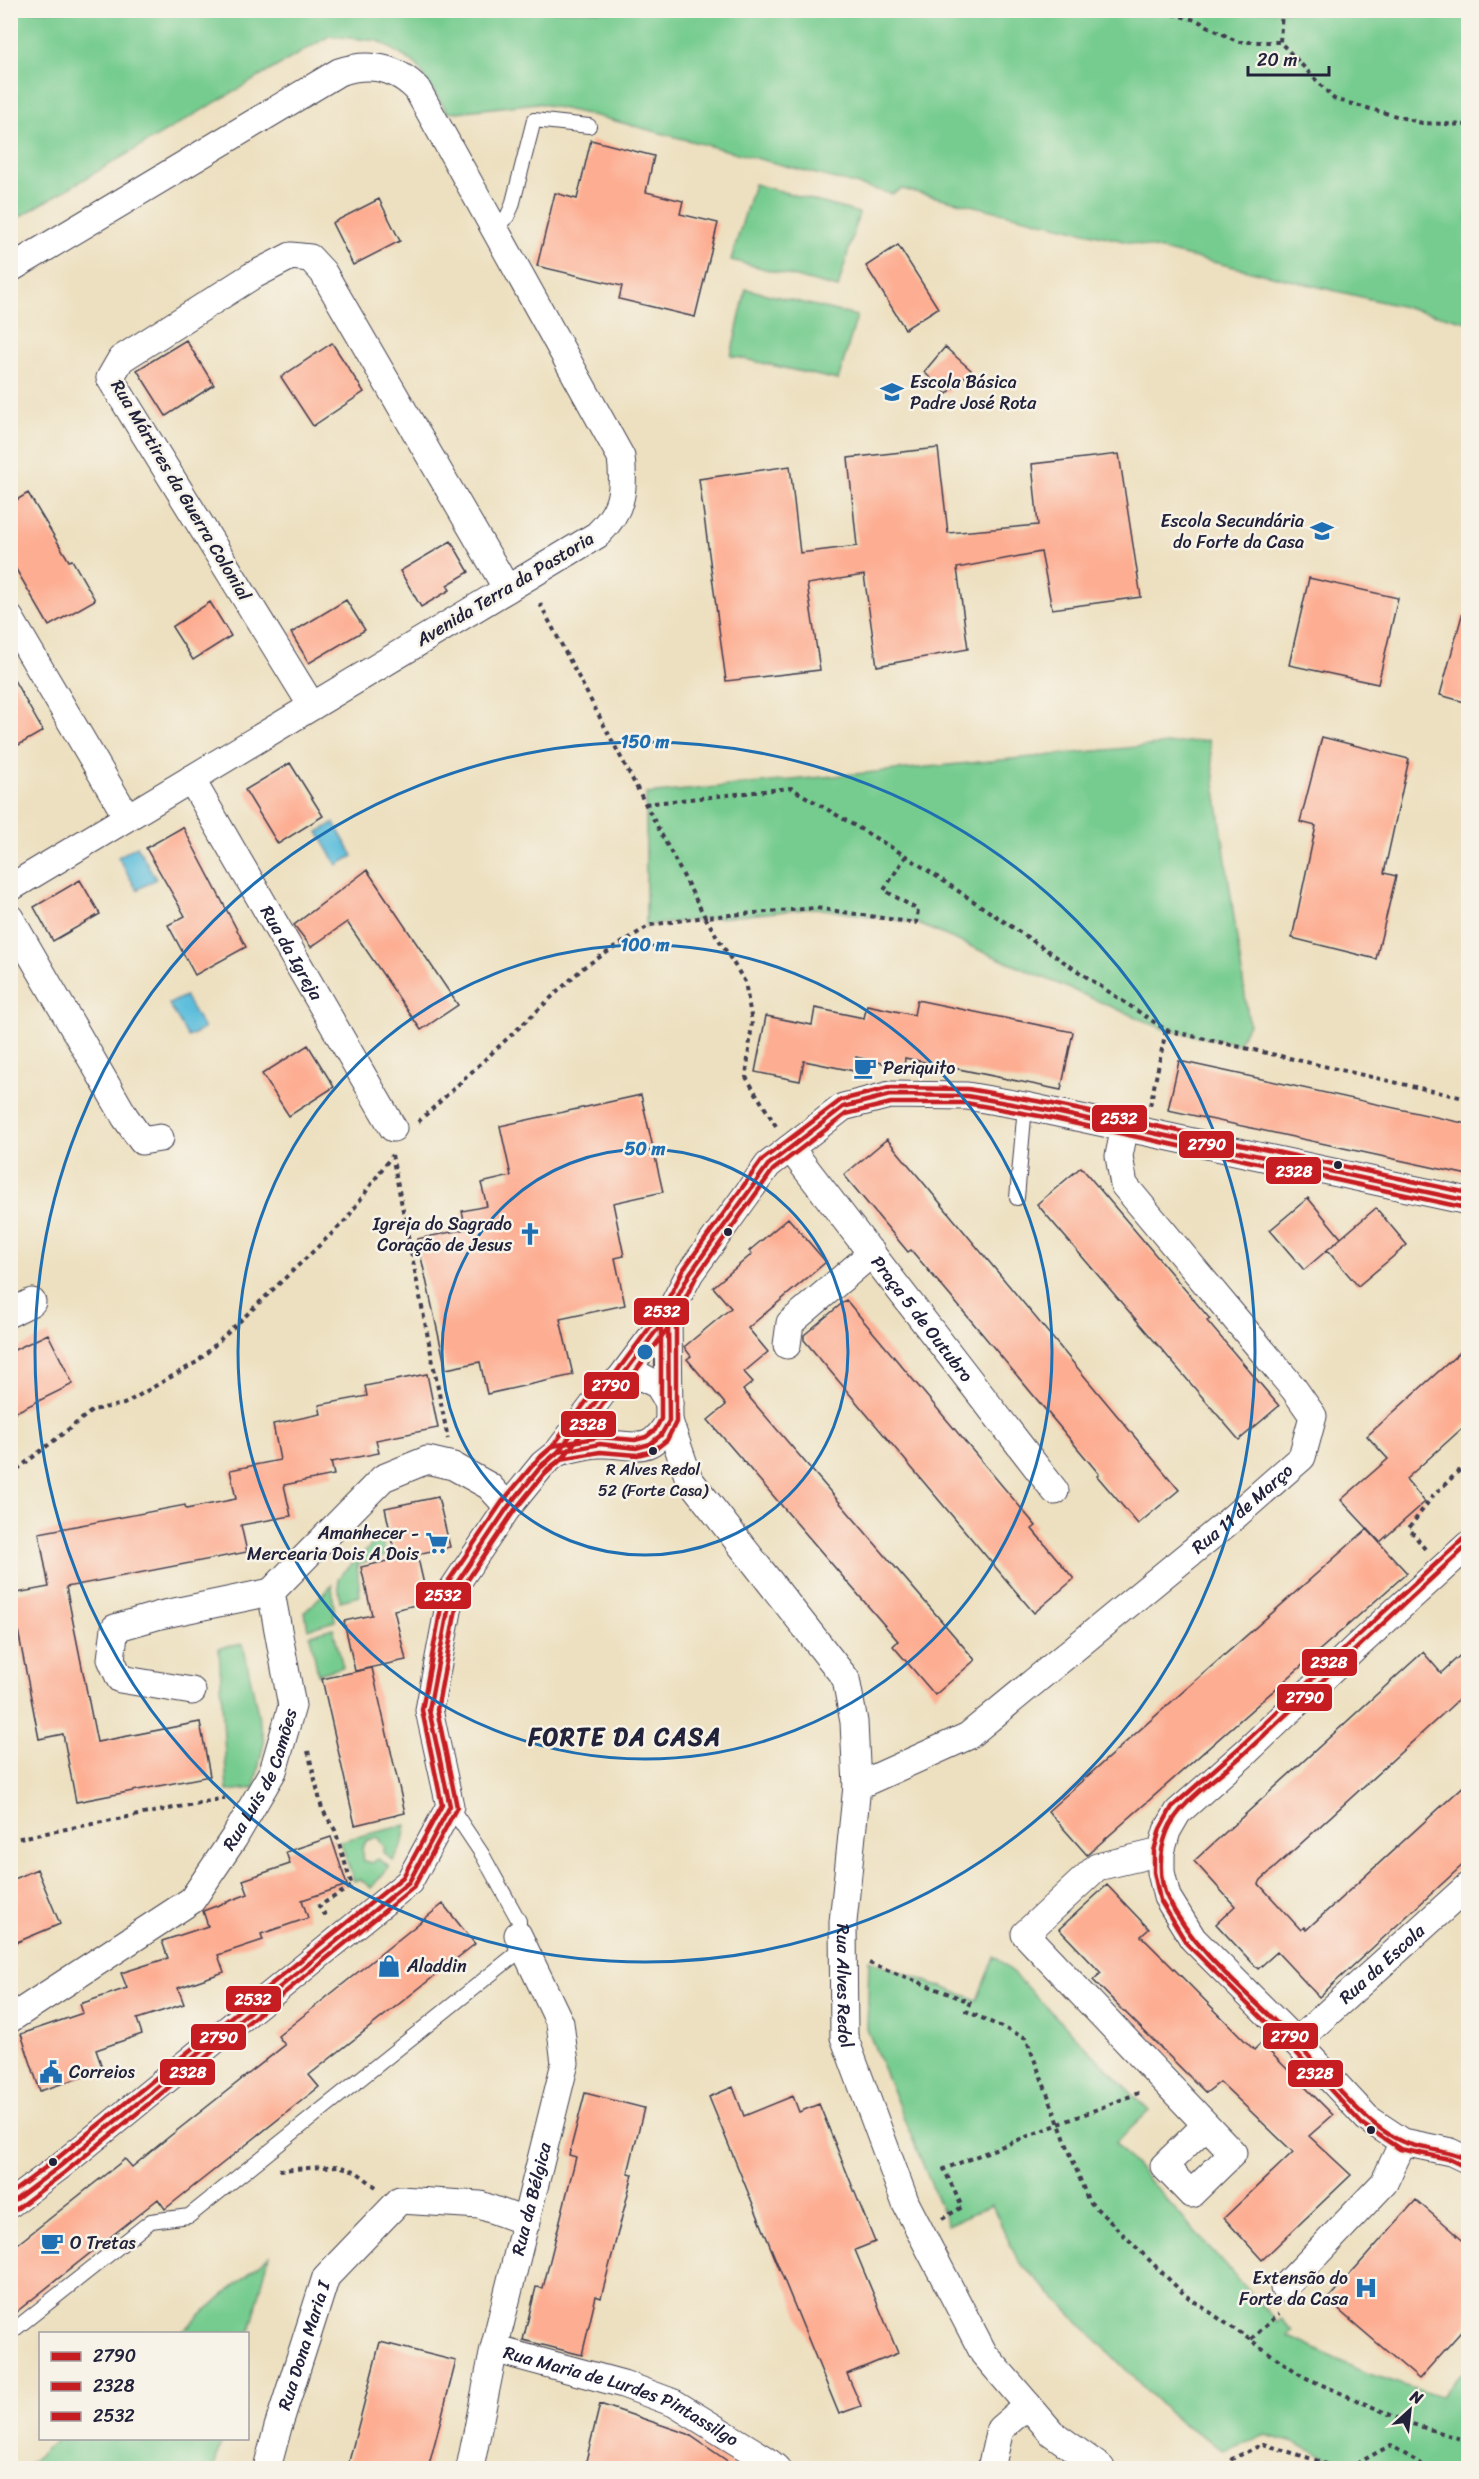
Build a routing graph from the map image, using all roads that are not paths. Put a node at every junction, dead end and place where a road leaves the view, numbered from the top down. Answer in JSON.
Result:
{"nodes":[{"id":1,"x":589,"y":126,"type":"dead end"},
{"id":2,"x":494,"y":228,"type":"junction"},
{"id":3,"x":10,"y":269,"type":"edge"},
{"id":4,"x":517,"y":583,"type":"junction"},
{"id":5,"x":10,"y":618,"type":"edge"},
{"id":6,"x":312,"y":706,"type":"junction"},
{"id":7,"x":191,"y":779,"type":"junction"},
{"id":8,"x":127,"y":817,"type":"junction"},
{"id":9,"x":10,"y":888,"type":"edge"},
{"id":10,"x":10,"y":918,"type":"edge"},
{"id":11,"x":1025,"y":1106,"type":"junction"},
{"id":12,"x":1135,"y":1129,"type":"junction"},
{"id":13,"x":160,"y":1138,"type":"dead end"},
{"id":14,"x":395,"y":1140,"type":"road end"},
{"id":15,"x":790,"y":1148,"type":"junction"},
{"id":16,"x":1017,"y":1198,"type":"dead end"},
{"id":17,"x":1468,"y":1201,"type":"edge"},
{"id":18,"x":872,"y":1253,"type":"junction"},
{"id":19,"x":668,"y":1315,"type":"junction"},
{"id":20,"x":787,"y":1344,"type":"dead end"},
{"id":21,"x":612,"y":1385,"type":"junction"},
{"id":22,"x":669,"y":1412,"type":"junction"},
{"id":23,"x":630,"y":1447,"type":"junction"},
{"id":24,"x":558,"y":1452,"type":"junction"},
{"id":25,"x":689,"y":1479,"type":"junction"},
{"id":26,"x":1055,"y":1491,"type":"dead end"},
{"id":27,"x":508,"y":1507,"type":"junction"},
{"id":28,"x":1468,"y":1545,"type":"edge"},
{"id":29,"x":271,"y":1592,"type":"junction"},
{"id":30,"x":192,"y":1691,"type":"dead end"},
{"id":31,"x":857,"y":1786,"type":"junction"},
{"id":32,"x":450,"y":1806,"type":"junction"},
{"id":33,"x":1161,"y":1852,"type":"junction"},
{"id":34,"x":1468,"y":1886,"type":"edge"},
{"id":35,"x":518,"y":1935,"type":"junction"},
{"id":36,"x":10,"y":2019,"type":"edge"},
{"id":37,"x":1296,"y":2042,"type":"junction"},
{"id":38,"x":1206,"y":2125,"type":"dead end"},
{"id":39,"x":1403,"y":2142,"type":"junction"},
{"id":40,"x":1468,"y":2160,"type":"edge"},
{"id":41,"x":11,"y":2202,"type":"edge"},
{"id":42,"x":527,"y":2222,"type":"junction"},
{"id":43,"x":1284,"y":2288,"type":"road end"},
{"id":44,"x":10,"y":2333,"type":"edge"},
{"id":45,"x":494,"y":2349,"type":"junction"},
{"id":46,"x":1028,"y":2405,"type":"junction"},
{"id":47,"x":267,"y":2469,"type":"edge"},
{"id":48,"x":470,"y":2469,"type":"edge"},
{"id":49,"x":776,"y":2469,"type":"edge"},
{"id":50,"x":994,"y":2469,"type":"edge"},
{"id":51,"x":1101,"y":2469,"type":"edge"}],
"edges":[{"from":1,"to":2,"type":"lane"},
{"from":2,"to":3,"type":"street","name":"Avenida Terra da Pastoria"},
{"from":2,"to":4,"type":"street","name":"Avenida Terra da Pastoria"},
{"from":4,"to":6,"type":"street","name":"Avenida Terra da Pastoria"},
{"from":4,"to":6,"type":"street","name":"Rua Mártires da Guerra Colonial"},
{"from":5,"to":8,"type":"street"},
{"from":6,"to":7,"type":"street","name":"Avenida Terra da Pastoria"},
{"from":7,"to":8,"type":"street","name":"Avenida Terra da Pastoria"},
{"from":7,"to":14,"type":"street","name":"Rua da Igreja"},
{"from":8,"to":9,"type":"street","name":"Avenida Terra da Pastoria"},
{"from":10,"to":13,"type":"street"},
{"from":11,"to":12,"type":"street"},
{"from":11,"to":15,"type":"street"},
{"from":11,"to":16,"type":"lane"},
{"from":12,"to":17,"type":"street"},
{"from":12,"to":31,"type":"street","name":"Rua 11 de Março"},
{"from":15,"to":18,"type":"street","name":"Praça 5 de Outubro"},
{"from":15,"to":19,"type":"street"},
{"from":18,"to":20,"type":"street"},
{"from":18,"to":26,"type":"street","name":"Praça 5 de Outubro"},
{"from":19,"to":21,"type":"street"},
{"from":19,"to":22,"type":"street"},
{"from":21,"to":22,"type":"street"},
{"from":21,"to":23,"type":"street"},
{"from":21,"to":24,"type":"street"},
{"from":22,"to":23,"type":"street"},
{"from":22,"to":25,"type":"street","name":"Rua Alves Redol"},
{"from":23,"to":24,"type":"street"},
{"from":23,"to":25,"type":"street","name":"Rua Alves Redol"},
{"from":24,"to":27,"type":"street"},
{"from":25,"to":31,"type":"street","name":"Rua Alves Redol"},
{"from":27,"to":29,"type":"street"},
{"from":27,"to":32,"type":"street"},
{"from":28,"to":33,"type":"street"},
{"from":29,"to":30,"type":"street"},
{"from":29,"to":36,"type":"street","name":"Rua Luis de Camões"},
{"from":31,"to":46,"type":"street","name":"Rua Alves Redol"},
{"from":32,"to":35,"type":"lane"},
{"from":32,"to":41,"type":"street"},
{"from":33,"to":37,"type":"street"},
{"from":33,"to":38,"type":"street"},
{"from":34,"to":37,"type":"street","name":"Rua da Escola"},
{"from":35,"to":42,"type":"street","name":"Rua da Bélgica"},
{"from":35,"to":44,"type":"lane"},
{"from":37,"to":39,"type":"street"},
{"from":39,"to":40,"type":"street"},
{"from":39,"to":43,"type":"street"},
{"from":42,"to":45,"type":"street","name":"Rua da Bélgica"},
{"from":42,"to":47,"type":"street","name":"Rua Dona Maria I"},
{"from":45,"to":48,"type":"street","name":"Rua da Bélgica"},
{"from":45,"to":49,"type":"street","name":"Rua Maria de Lurdes Pintassilgo"},
{"from":46,"to":50,"type":"street"},
{"from":46,"to":51,"type":"street","name":"Rua Alves Redol"}]}
